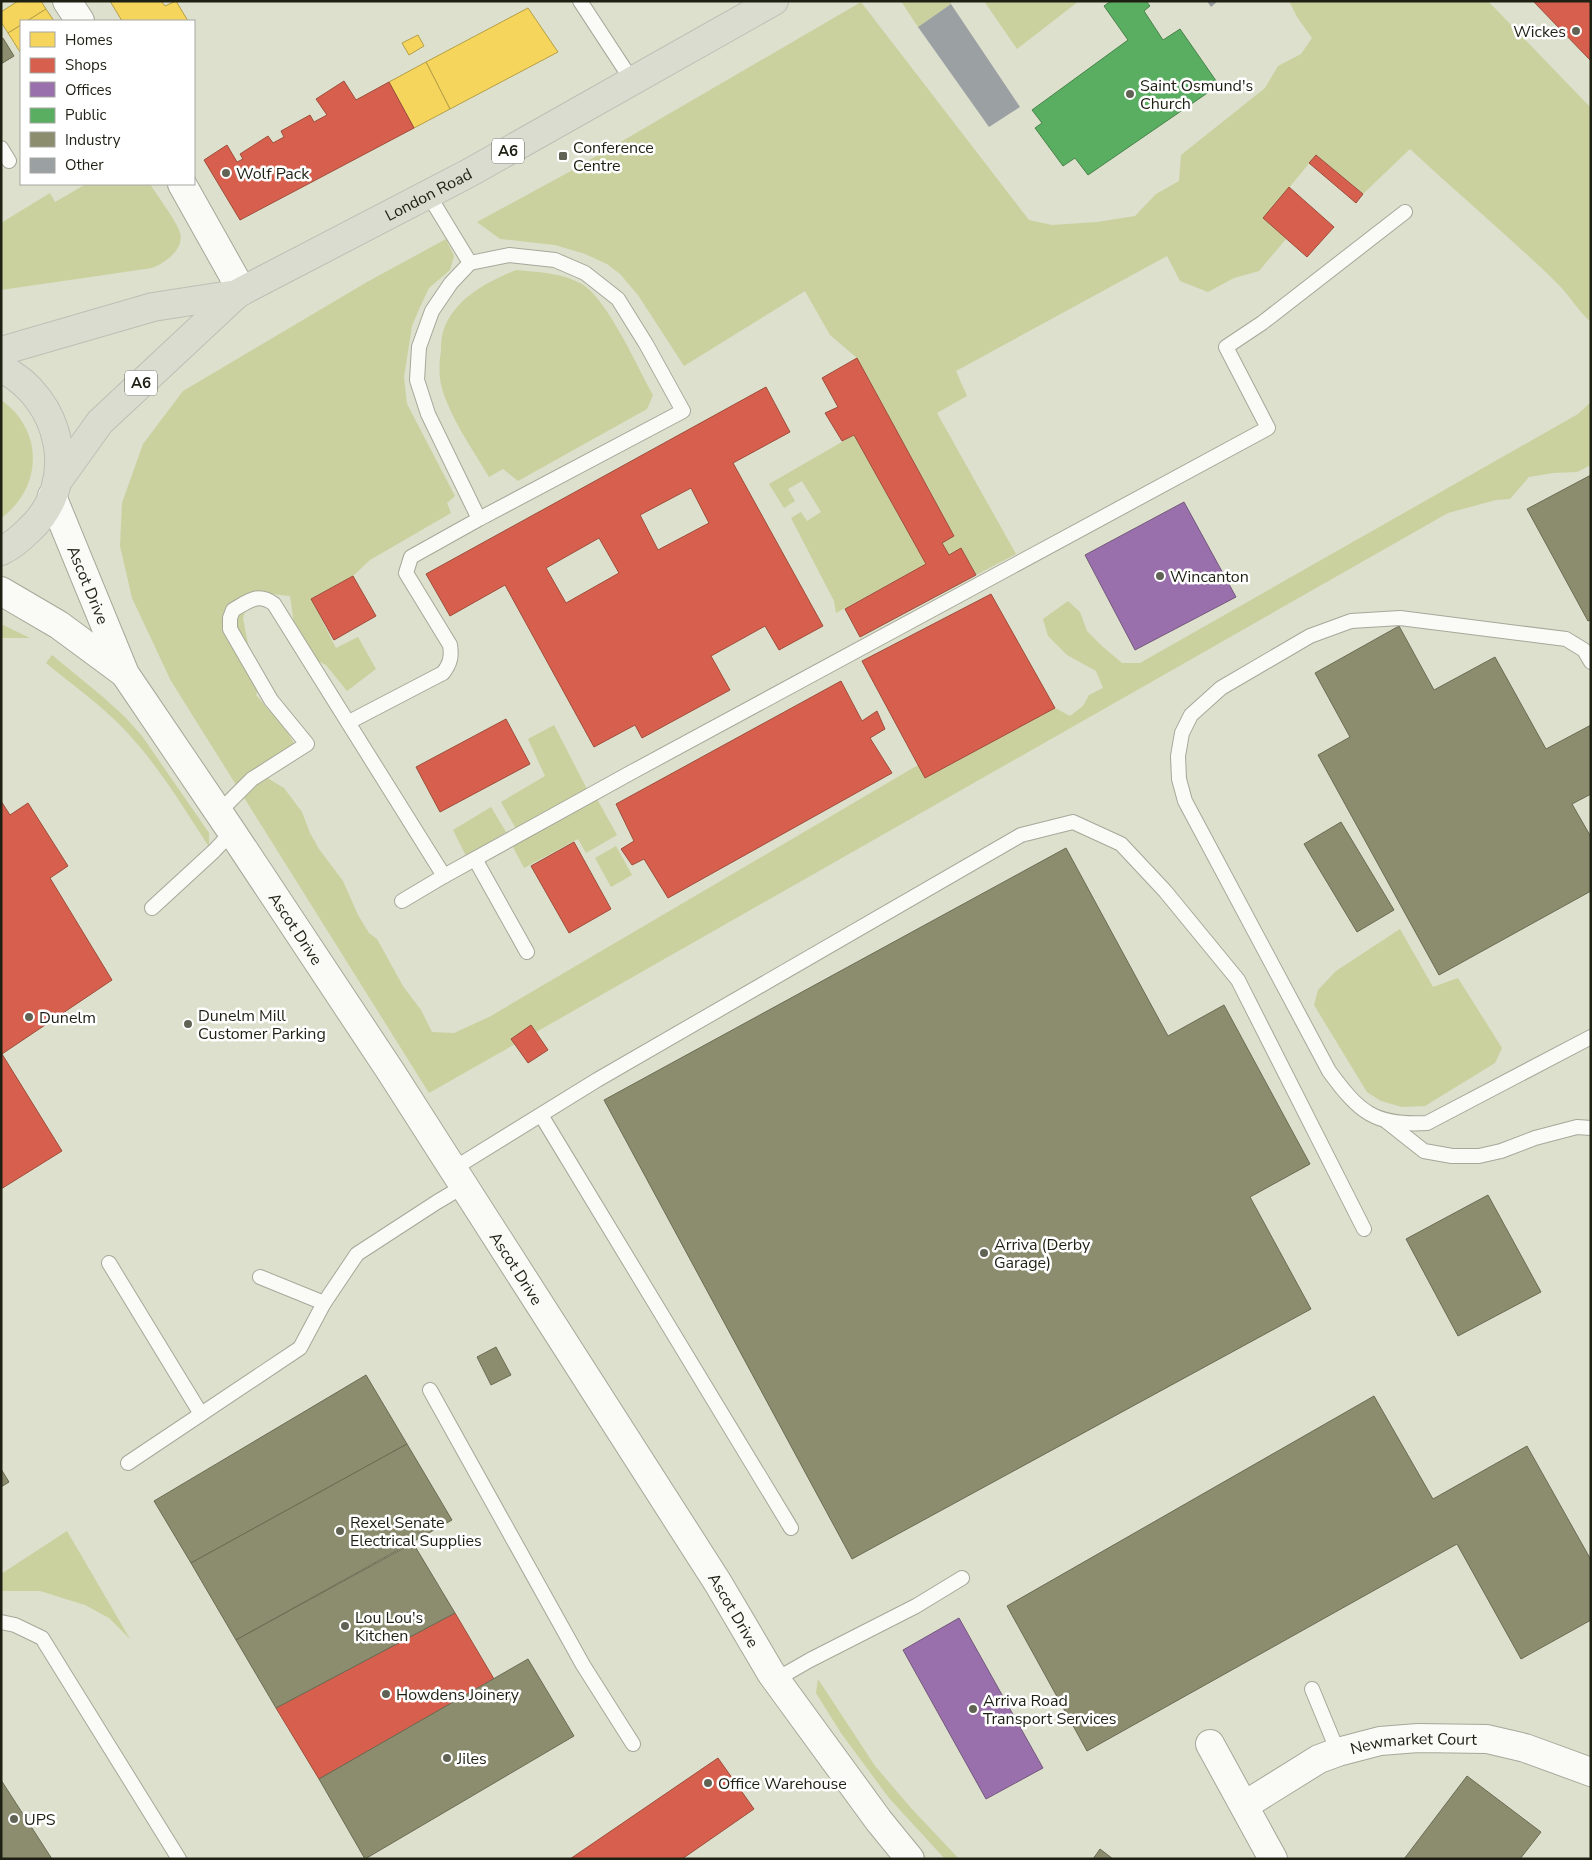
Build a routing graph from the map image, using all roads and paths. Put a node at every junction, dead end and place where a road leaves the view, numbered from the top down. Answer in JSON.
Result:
{"nodes":[{"id":1,"x":67,"y":1,"type":"edge"},
{"id":2,"x":580,"y":1,"type":"edge"},
{"id":3,"x":774,"y":1,"type":"edge"},
{"id":4,"x":79,"y":20,"type":"edge"},
{"id":5,"x":633,"y":82,"type":"junction"},
{"id":6,"x":1,"y":148,"type":"edge"},
{"id":7,"x":9,"y":161,"type":"dead end"},
{"id":8,"x":183,"y":185,"type":"edge"},
{"id":9,"x":428,"y":194,"type":"junction"},
{"id":10,"x":1405,"y":212,"type":"dead end"},
{"id":11,"x":470,"y":263,"type":"junction"},
{"id":12,"x":240,"y":293,"type":"junction"},
{"id":13,"x":1,"y":351,"type":"edge"},
{"id":14,"x":1,"y":368,"type":"edge"},
{"id":15,"x":54,"y":489,"type":"junction"},
{"id":16,"x":479,"y":519,"type":"junction"},
{"id":17,"x":1,"y":550,"type":"edge"},
{"id":18,"x":1,"y":591,"type":"edge"},
{"id":19,"x":1591,"y":662,"type":"edge"},
{"id":20,"x":125,"y":674,"type":"junction"},
{"id":21,"x":349,"y":722,"type":"junction"},
{"id":22,"x":225,"y":822,"type":"junction"},
{"id":23,"x":475,"y":859,"type":"junction"},
{"id":24,"x":444,"y":876,"type":"junction"},
{"id":25,"x":402,"y":901,"type":"dead end"},
{"id":26,"x":152,"y":908,"type":"dead end"},
{"id":27,"x":527,"y":952,"type":"dead end"},
{"id":28,"x":1591,"y":1036,"type":"edge"},
{"id":29,"x":540,"y":1115,"type":"junction"},
{"id":30,"x":1386,"y":1121,"type":"junction"},
{"id":31,"x":1591,"y":1128,"type":"edge"},
{"id":32,"x":458,"y":1177,"type":"junction"},
{"id":33,"x":1364,"y":1229,"type":"dead end"},
{"id":34,"x":109,"y":1263,"type":"dead end"},
{"id":35,"x":260,"y":1277,"type":"dead end"},
{"id":36,"x":324,"y":1303,"type":"junction"},
{"id":37,"x":430,"y":1390,"type":"dead end"},
{"id":38,"x":201,"y":1414,"type":"junction"},
{"id":39,"x":128,"y":1463,"type":"dead end"},
{"id":40,"x":791,"y":1528,"type":"dead end"},
{"id":41,"x":962,"y":1578,"type":"dead end"},
{"id":42,"x":1,"y":1622,"type":"edge"},
{"id":43,"x":775,"y":1680,"type":"junction"},
{"id":44,"x":1312,"y":1688,"type":"dead end"},
{"id":45,"x":633,"y":1744,"type":"dead end"},
{"id":46,"x":1210,"y":1744,"type":"dead end"},
{"id":47,"x":1338,"y":1752,"type":"junction"},
{"id":48,"x":1591,"y":1772,"type":"edge"},
{"id":49,"x":1245,"y":1805,"type":"junction"},
{"id":50,"x":178,"y":1859,"type":"edge"},
{"id":51,"x":910,"y":1859,"type":"edge"},
{"id":52,"x":1273,"y":1859,"type":"edge"}],
"edges":[{"from":1,"to":4,"type":"street"},
{"from":2,"to":5,"type":"lane"},
{"from":3,"to":5,"type":"main road","name":"London Road","number":"A6"},
{"from":5,"to":9,"type":"main road","name":"London Road","number":"A6"},
{"from":6,"to":7,"type":"lane"},
{"from":8,"to":12,"type":"street"},
{"from":9,"to":11,"type":"lane"},
{"from":9,"to":12,"type":"main road","name":"London Road","number":"A6"},
{"from":10,"to":23,"type":"lane"},
{"from":11,"to":16,"type":"lane"},
{"from":11,"to":16,"type":"lane"},
{"from":12,"to":13,"type":"main road","name":"London Road","number":"A6"},
{"from":12,"to":15,"type":"main road","name":"London Road","number":"A6"},
{"from":14,"to":15,"type":"main road"},
{"from":15,"to":17,"type":"main road","name":"London Road"},
{"from":15,"to":20,"type":"street","name":"Ascot Drive"},
{"from":16,"to":21,"type":"lane"},
{"from":18,"to":20,"type":"street","name":"Ascot Drive"},
{"from":19,"to":30,"type":"lane"},
{"from":20,"to":22,"type":"street","name":"Ascot Drive"},
{"from":21,"to":22,"type":"lane"},
{"from":21,"to":24,"type":"lane"},
{"from":22,"to":26,"type":"lane"},
{"from":22,"to":32,"type":"street","name":"Ascot Drive"},
{"from":23,"to":24,"type":"lane"},
{"from":23,"to":27,"type":"lane"},
{"from":24,"to":25,"type":"lane"},
{"from":28,"to":30,"type":"lane"},
{"from":29,"to":32,"type":"lane"},
{"from":29,"to":33,"type":"lane"},
{"from":29,"to":40,"type":"lane"},
{"from":30,"to":31,"type":"lane"},
{"from":32,"to":36,"type":"lane"},
{"from":32,"to":43,"type":"street","name":"Ascot Drive"},
{"from":34,"to":38,"type":"lane"},
{"from":35,"to":36,"type":"lane"},
{"from":36,"to":38,"type":"lane"},
{"from":37,"to":45,"type":"lane"},
{"from":38,"to":39,"type":"lane"},
{"from":41,"to":43,"type":"lane"},
{"from":42,"to":50,"type":"lane"},
{"from":43,"to":51,"type":"street","name":"Ascot Drive"},
{"from":44,"to":47,"type":"lane"},
{"from":46,"to":49,"type":"street"},
{"from":47,"to":48,"type":"street","name":"Newmarket Court"},
{"from":47,"to":49,"type":"street","name":"Newmarket Court"},
{"from":49,"to":52,"type":"street"}]}
